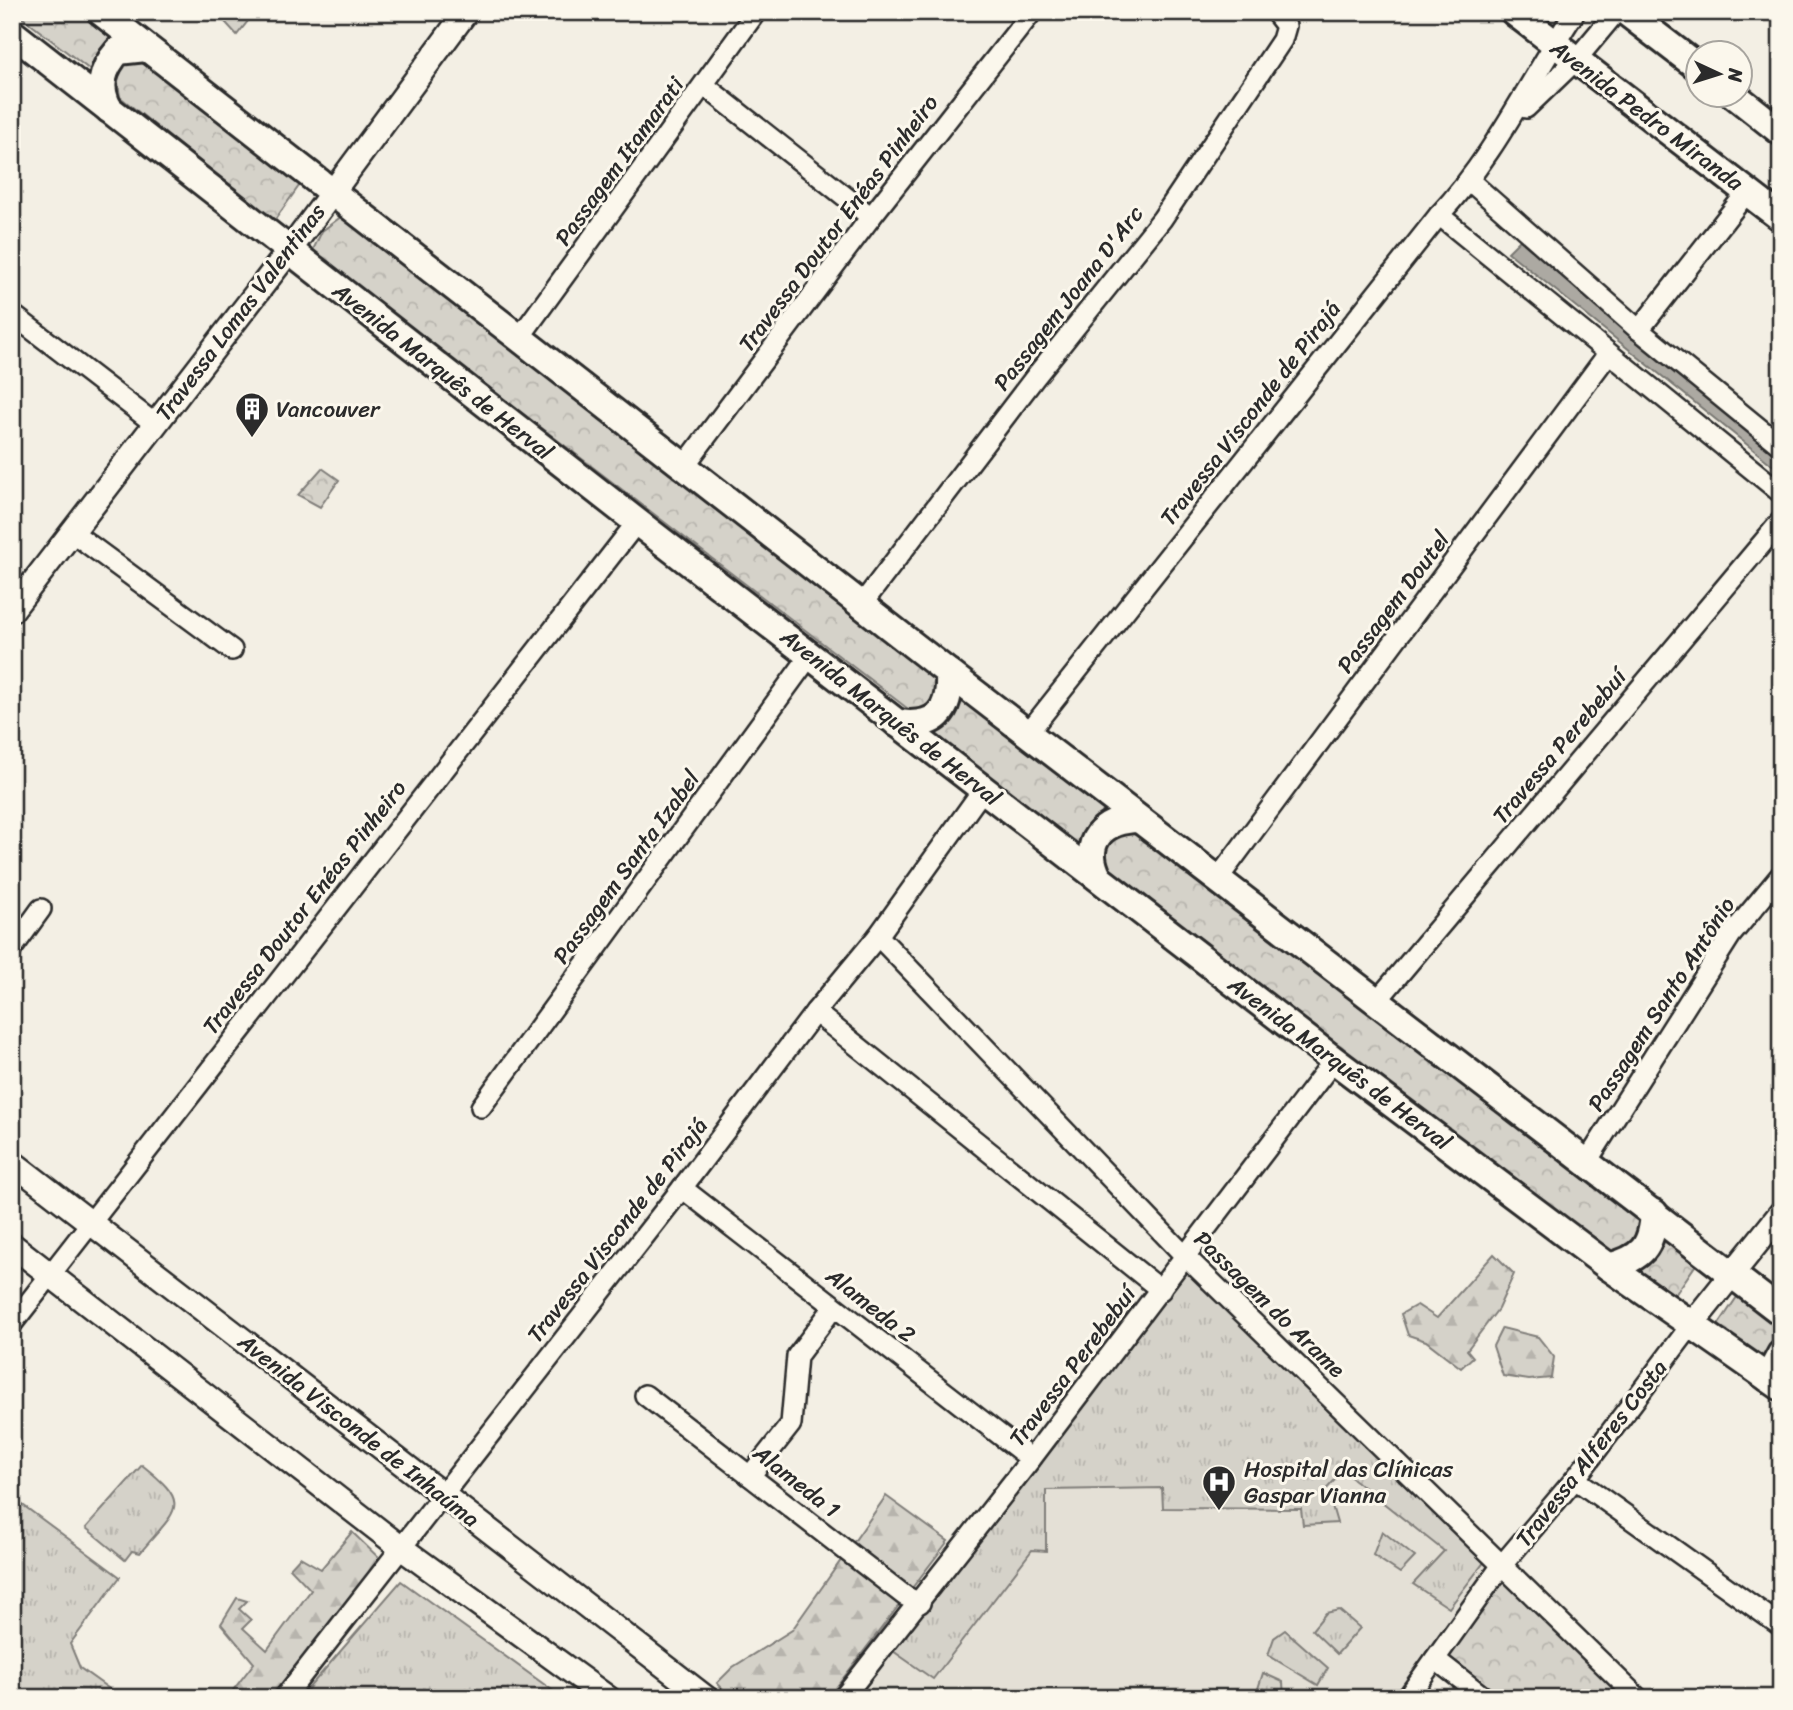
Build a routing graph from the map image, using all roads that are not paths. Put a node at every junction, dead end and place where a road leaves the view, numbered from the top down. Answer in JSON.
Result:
{"nodes":[{"id":1,"x":102,"y":12,"type":"edge"},
{"id":2,"x":467,"y":12,"type":"edge"},
{"id":3,"x":756,"y":12,"type":"edge"},
{"id":4,"x":1032,"y":12,"type":"edge"},
{"id":5,"x":1275,"y":12,"type":"edge"},
{"id":6,"x":1514,"y":12,"type":"edge"},
{"id":7,"x":1576,"y":12,"type":"edge"},
{"id":8,"x":1616,"y":12,"type":"edge"},
{"id":9,"x":1626,"y":12,"type":"edge"},
{"id":10,"x":12,"y":33,"type":"edge"},
{"id":11,"x":1554,"y":45,"type":"junction"},
{"id":12,"x":146,"y":48,"type":"junction"},
{"id":13,"x":1685,"y":57,"type":"edge"},
{"id":14,"x":1575,"y":61,"type":"junction"},
{"id":15,"x":705,"y":86,"type":"junction"},
{"id":16,"x":1755,"y":108,"type":"edge"},
{"id":17,"x":109,"y":109,"type":"junction"},
{"id":18,"x":1777,"y":121,"type":"edge"},
{"id":19,"x":1510,"y":124,"type":"junction"},
{"id":20,"x":1471,"y":182,"type":"junction"},
{"id":21,"x":1747,"y":192,"type":"junction"},
{"id":22,"x":331,"y":193,"type":"junction"},
{"id":23,"x":1439,"y":215,"type":"junction"},
{"id":24,"x":872,"y":217,"type":"junction"},
{"id":25,"x":1781,"y":218,"type":"edge"},
{"id":26,"x":289,"y":251,"type":"junction"},
{"id":27,"x":12,"y":314,"type":"edge"},
{"id":28,"x":1639,"y":330,"type":"junction"},
{"id":29,"x":520,"y":337,"type":"junction"},
{"id":30,"x":1608,"y":354,"type":"junction"},
{"id":31,"x":155,"y":424,"type":"junction"},
{"id":32,"x":1781,"y":446,"type":"edge"},
{"id":33,"x":685,"y":465,"type":"junction"},
{"id":34,"x":1781,"y":493,"type":"edge"},
{"id":35,"x":1781,"y":521,"type":"edge"},
{"id":36,"x":637,"y":522,"type":"junction"},
{"id":37,"x":72,"y":532,"type":"junction"},
{"id":38,"x":862,"y":604,"type":"junction"},
{"id":39,"x":12,"y":610,"type":"edge"},
{"id":40,"x":232,"y":650,"type":"dead end"},
{"id":41,"x":811,"y":654,"type":"junction"},
{"id":42,"x":949,"y":673,"type":"junction"},
{"id":43,"x":897,"y":723,"type":"junction"},
{"id":44,"x":1028,"y":733,"type":"junction"},
{"id":45,"x":984,"y":789,"type":"junction"},
{"id":46,"x":1138,"y":819,"type":"junction"},
{"id":47,"x":1781,"y":875,"type":"edge"},
{"id":48,"x":1098,"y":877,"type":"junction"},
{"id":49,"x":1217,"y":880,"type":"junction"},
{"id":50,"x":41,"y":909,"type":"dead end"},
{"id":51,"x":878,"y":936,"type":"junction"},
{"id":52,"x":12,"y":949,"type":"edge"},
{"id":53,"x":1376,"y":1002,"type":"junction"},
{"id":54,"x":815,"y":1012,"type":"junction"},
{"id":55,"x":1334,"y":1060,"type":"junction"},
{"id":56,"x":481,"y":1108,"type":"dead end"},
{"id":57,"x":12,"y":1162,"type":"edge"},
{"id":58,"x":1586,"y":1163,"type":"junction"},
{"id":59,"x":682,"y":1188,"type":"junction"},
{"id":60,"x":1654,"y":1213,"type":"junction"},
{"id":61,"x":1781,"y":1213,"type":"edge"},
{"id":62,"x":89,"y":1222,"type":"junction"},
{"id":63,"x":12,"y":1245,"type":"edge"},
{"id":64,"x":1186,"y":1257,"type":"junction"},
{"id":65,"x":1609,"y":1267,"type":"junction"},
{"id":66,"x":49,"y":1273,"type":"junction"},
{"id":67,"x":1732,"y":1273,"type":"junction"},
{"id":68,"x":1161,"y":1290,"type":"junction"},
{"id":69,"x":834,"y":1307,"type":"junction"},
{"id":70,"x":1781,"y":1312,"type":"edge"},
{"id":71,"x":12,"y":1324,"type":"edge"},
{"id":72,"x":1692,"y":1324,"type":"junction"},
{"id":73,"x":1781,"y":1354,"type":"edge"},
{"id":74,"x":1774,"y":1383,"type":"edge"},
{"id":75,"x":645,"y":1395,"type":"dead end"},
{"id":76,"x":1031,"y":1459,"type":"junction"},
{"id":77,"x":750,"y":1476,"type":"junction"},
{"id":78,"x":1575,"y":1479,"type":"junction"},
{"id":79,"x":443,"y":1494,"type":"junction"},
{"id":80,"x":400,"y":1547,"type":"junction"},
{"id":81,"x":1502,"y":1565,"type":"junction"},
{"id":82,"x":920,"y":1603,"type":"junction"},
{"id":83,"x":1781,"y":1626,"type":"edge"},
{"id":84,"x":1435,"y":1659,"type":"junction"},
{"id":85,"x":284,"y":1698,"type":"edge"},
{"id":86,"x":608,"y":1698,"type":"edge"},
{"id":87,"x":706,"y":1698,"type":"edge"},
{"id":88,"x":843,"y":1698,"type":"edge"},
{"id":89,"x":1407,"y":1698,"type":"edge"},
{"id":90,"x":1485,"y":1698,"type":"edge"},
{"id":91,"x":1638,"y":1698,"type":"edge"}],
"edges":[{"from":1,"to":12,"type":"main road"},
{"from":2,"to":22,"type":"street","name":"Travessa Lomas Valentinas"},
{"from":3,"to":15,"type":"street","name":"Passagem Itamarati"},
{"from":4,"to":24,"type":"street","name":"Travessa Doutor Enéas Pinheiro"},
{"from":5,"to":38,"type":"street","name":"Passagem Joana D'Arc"},
{"from":6,"to":11,"type":"main road","name":"Avenida Pedro Miranda"},
{"from":7,"to":11,"type":"street","name":"Travessa Visconde de Pirajá"},
{"from":8,"to":14,"type":"street","name":"Travessa Visconde de Pirajá"},
{"from":9,"to":13,"type":"main road"},
{"from":10,"to":17,"type":"main road","name":"Avenida Marquês de Herval"},
{"from":11,"to":14,"type":"main road","name":"Avenida Pedro Miranda"},
{"from":11,"to":19,"type":"street","name":"Travessa Visconde de Pirajá"},
{"from":12,"to":17,"type":"main road"},
{"from":12,"to":22,"type":"main road"},
{"from":14,"to":19,"type":"street","name":"Travessa Visconde de Pirajá"},
{"from":14,"to":21,"type":"main road","name":"Avenida Pedro Miranda"},
{"from":15,"to":24,"type":"street"},
{"from":15,"to":29,"type":"street","name":"Passagem Itamarati"},
{"from":16,"to":18,"type":"main road"},
{"from":17,"to":26,"type":"main road","name":"Avenida Marquês de Herval"},
{"from":19,"to":20,"type":"street","name":"Travessa Visconde de Pirajá"},
{"from":20,"to":23,"type":"street","name":"Travessa Visconde de Pirajá"},
{"from":20,"to":28,"type":"street"},
{"from":21,"to":25,"type":"main road","name":"Avenida Pedro Miranda"},
{"from":21,"to":28,"type":"street"},
{"from":22,"to":26,"type":"street","name":"Travessa Lomas Valentinas"},
{"from":22,"to":29,"type":"main road"},
{"from":23,"to":30,"type":"street"},
{"from":23,"to":44,"type":"street","name":"Travessa Visconde de Pirajá"},
{"from":24,"to":33,"type":"street","name":"Travessa Doutor Enéas Pinheiro"},
{"from":26,"to":31,"type":"street","name":"Travessa Lomas Valentinas"},
{"from":26,"to":36,"type":"main road","name":"Avenida Marquês de Herval"},
{"from":27,"to":31,"type":"street"},
{"from":28,"to":32,"type":"street"},
{"from":29,"to":33,"type":"main road"},
{"from":30,"to":34,"type":"street"},
{"from":30,"to":49,"type":"street","name":"Passagem Doutel"},
{"from":31,"to":37,"type":"street","name":"Travessa Lomas Valentinas"},
{"from":33,"to":38,"type":"main road"},
{"from":35,"to":53,"type":"street","name":"Travessa Perebebuí"},
{"from":36,"to":41,"type":"main road","name":"Avenida Marquês de Herval"},
{"from":36,"to":62,"type":"street","name":"Travessa Doutor Enéas Pinheiro"},
{"from":37,"to":39,"type":"street","name":"Travessa Lomas Valentinas"},
{"from":37,"to":40,"type":"street"},
{"from":38,"to":42,"type":"main road"},
{"from":41,"to":43,"type":"main road","name":"Avenida Marquês de Herval"},
{"from":41,"to":56,"type":"street","name":"Passagem Santa Izabel"},
{"from":42,"to":43,"type":"main road"},
{"from":42,"to":44,"type":"main road"},
{"from":43,"to":45,"type":"main road","name":"Avenida Marquês de Herval"},
{"from":44,"to":46,"type":"main road"},
{"from":45,"to":48,"type":"main road","name":"Avenida Marquês de Herval"},
{"from":45,"to":51,"type":"street","name":"Travessa Visconde de Pirajá"},
{"from":46,"to":48,"type":"main road"},
{"from":46,"to":49,"type":"main road"},
{"from":47,"to":58,"type":"street","name":"Passagem Santo Antônio"},
{"from":48,"to":55,"type":"main road","name":"Avenida Marquês de Herval"},
{"from":49,"to":53,"type":"main road"},
{"from":50,"to":52,"type":"street"},
{"from":51,"to":54,"type":"street","name":"Travessa Visconde de Pirajá"},
{"from":51,"to":64,"type":"street","name":"Passagem do Arame"},
{"from":53,"to":58,"type":"main road"},
{"from":54,"to":59,"type":"street","name":"Travessa Visconde de Pirajá"},
{"from":54,"to":68,"type":"street"},
{"from":55,"to":64,"type":"street","name":"Travessa Perebebuí"},
{"from":55,"to":65,"type":"main road","name":"Avenida Marquês de Herval"},
{"from":57,"to":62,"type":"street","name":"Avenida Visconde de Inhaúma"},
{"from":58,"to":60,"type":"main road"},
{"from":59,"to":69,"type":"street","name":"Alameda 2"},
{"from":59,"to":79,"type":"street","name":"Travessa Visconde de Pirajá"},
{"from":60,"to":65,"type":"main road"},
{"from":60,"to":67,"type":"main road"},
{"from":61,"to":67,"type":"street","name":"Travessa Alferes Costa"},
{"from":62,"to":66,"type":"street","name":"Travessa Doutor Enéas Pinheiro"},
{"from":62,"to":79,"type":"street","name":"Avenida Visconde de Inhaúma"},
{"from":63,"to":66,"type":"street"},
{"from":64,"to":68,"type":"street","name":"Travessa Perebebuí"},
{"from":64,"to":81,"type":"street","name":"Passagem do Arame"},
{"from":65,"to":72,"type":"main road","name":"Avenida Marquês de Herval"},
{"from":66,"to":71,"type":"street","name":"Travessa Doutor Enéas Pinheiro"},
{"from":66,"to":80,"type":"street"},
{"from":67,"to":70,"type":"main road"},
{"from":67,"to":72,"type":"street","name":"Travessa Alferes Costa"},
{"from":68,"to":76,"type":"street","name":"Travessa Perebebuí"},
{"from":69,"to":76,"type":"street","name":"Alameda 2"},
{"from":69,"to":77,"type":"street"},
{"from":72,"to":74,"type":"main road","name":"Avenida Marquês de Herval"},
{"from":72,"to":78,"type":"street","name":"Travessa Alferes Costa"},
{"from":73,"to":74,"type":"main road"},
{"from":75,"to":77,"type":"street","name":"Alameda 1"},
{"from":76,"to":82,"type":"street","name":"Travessa Perebebuí"},
{"from":77,"to":82,"type":"street","name":"Alameda 1"},
{"from":78,"to":81,"type":"street","name":"Travessa Alferes Costa"},
{"from":78,"to":83,"type":"street"},
{"from":79,"to":80,"type":"street","name":"Travessa Visconde de Pirajá"},
{"from":79,"to":87,"type":"street","name":"Avenida Visconde de Inhaúma"},
{"from":80,"to":85,"type":"street","name":"Travessa Visconde de Pirajá"},
{"from":80,"to":86,"type":"street"},
{"from":81,"to":84,"type":"street","name":"Travessa Alferes Costa"},
{"from":81,"to":91,"type":"street","name":"Passagem do Arame"},
{"from":82,"to":88,"type":"street","name":"Travessa Perebebuí"},
{"from":84,"to":89,"type":"street","name":"Travessa Alferes Costa"},
{"from":84,"to":90,"type":"street"}]}
